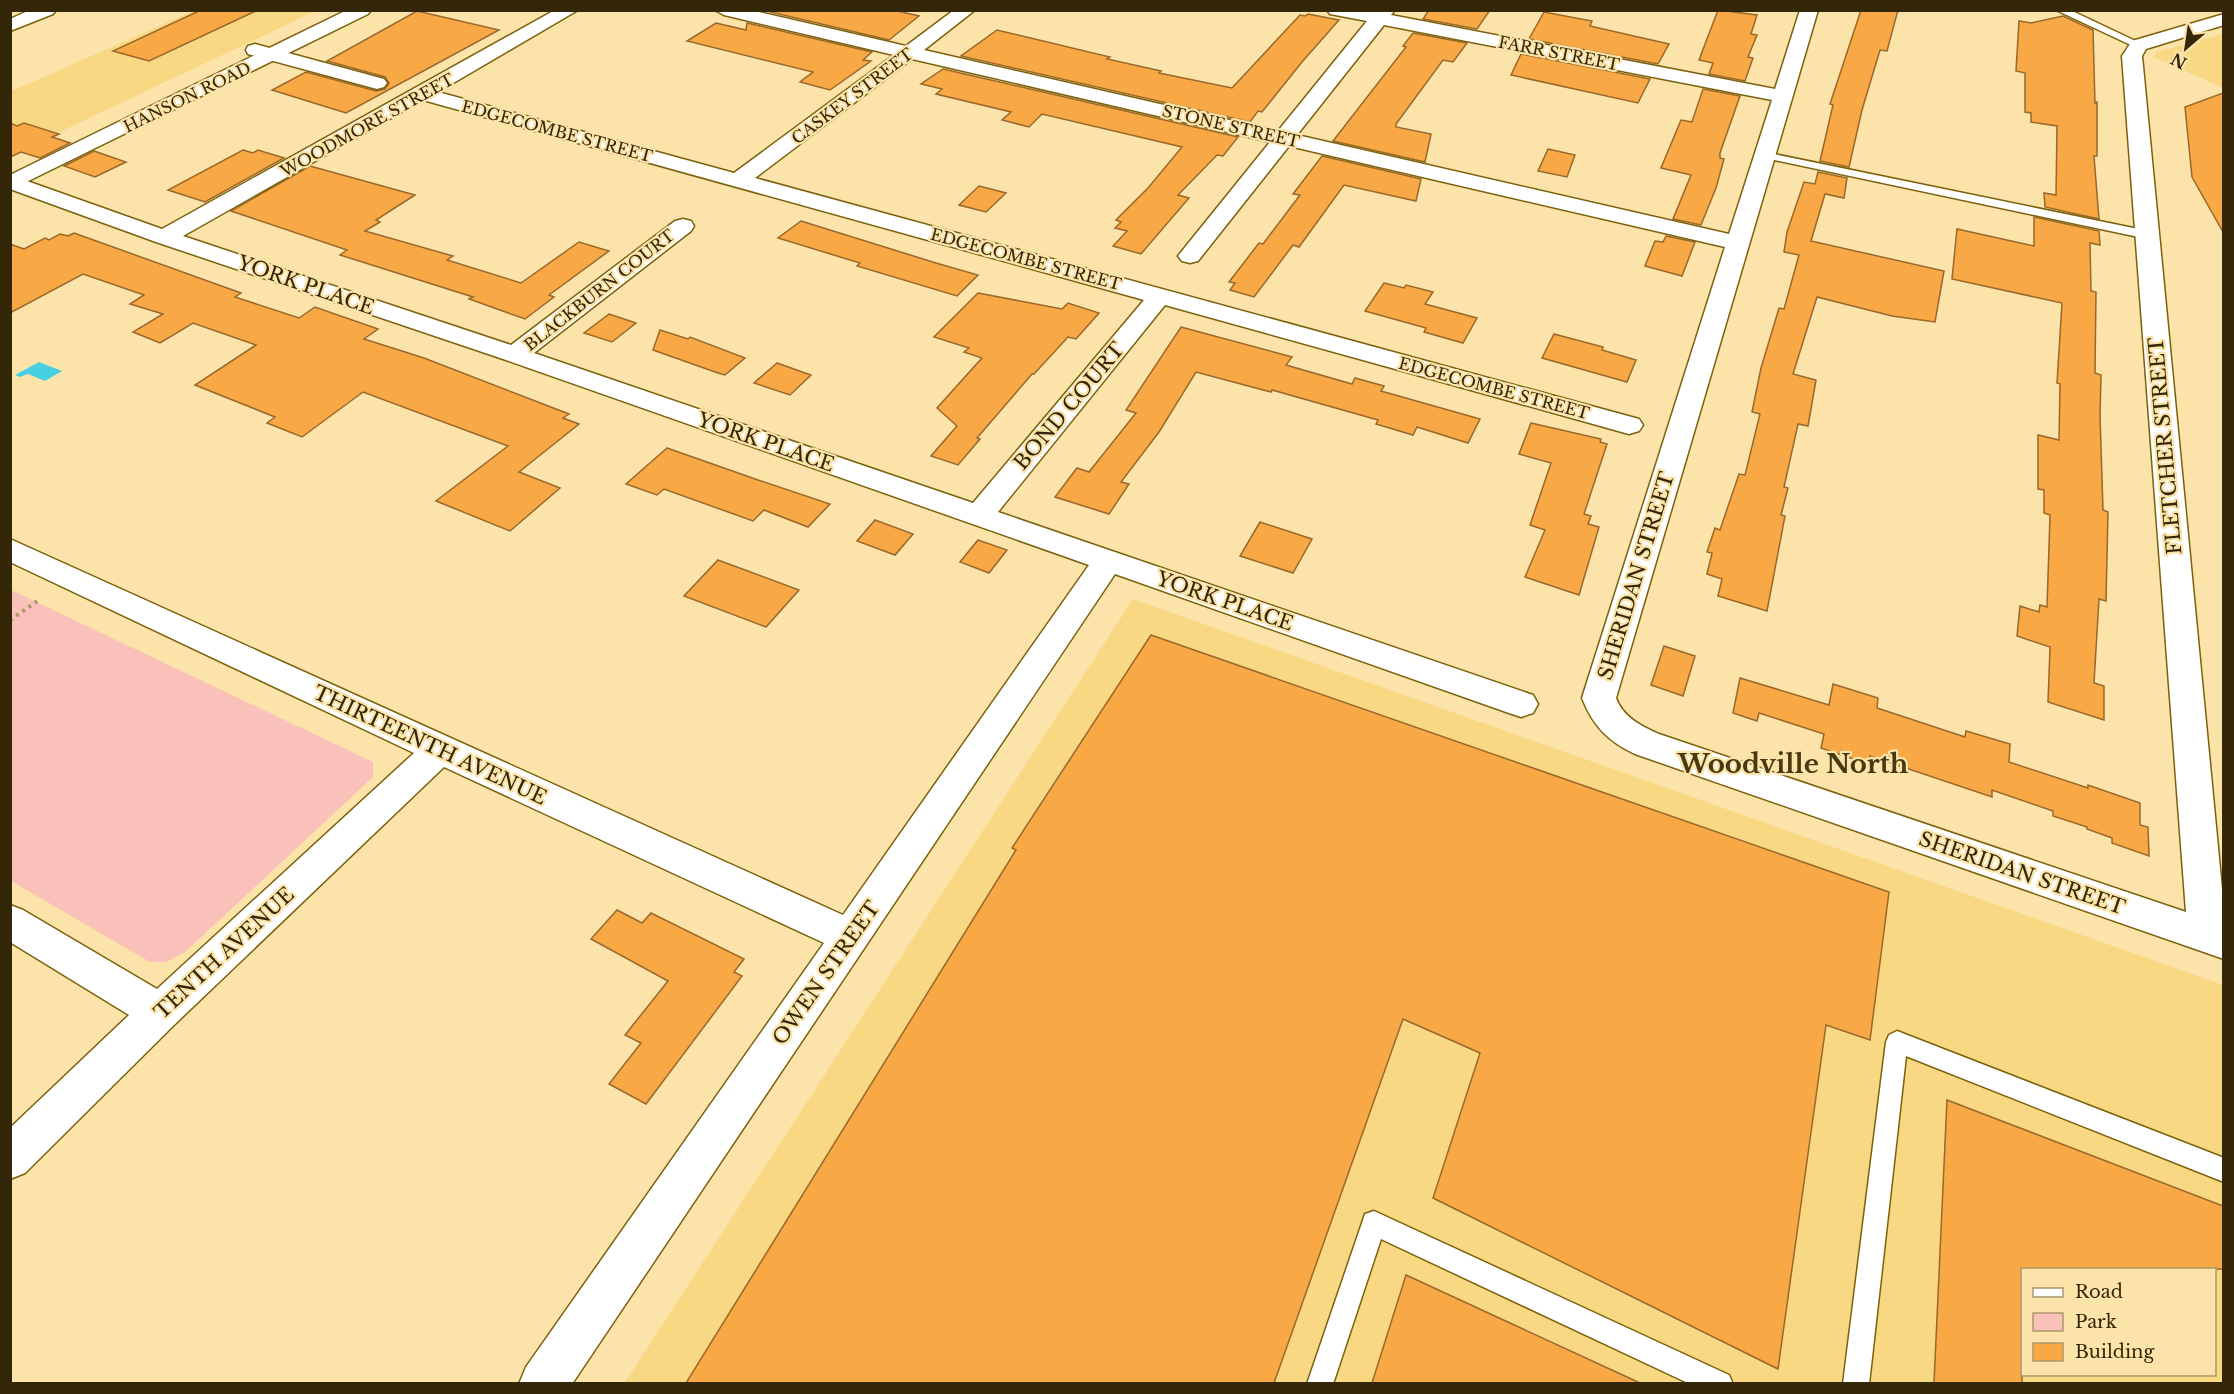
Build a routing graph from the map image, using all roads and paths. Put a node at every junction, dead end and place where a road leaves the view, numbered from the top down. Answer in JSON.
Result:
{"nodes":[{"id":1,"x":47,"y":10,"type":"edge"},
{"id":2,"x":336,"y":10,"type":"edge"},
{"id":3,"x":362,"y":10,"type":"edge"},
{"id":4,"x":569,"y":10,"type":"edge"},
{"id":5,"x":724,"y":10,"type":"edge"},
{"id":6,"x":966,"y":10,"type":"edge"},
{"id":7,"x":1336,"y":10,"type":"edge"},
{"id":8,"x":1809,"y":10,"type":"edge"},
{"id":9,"x":2061,"y":10,"type":"edge"},
{"id":10,"x":1383,"y":15,"type":"edge"},
{"id":11,"x":2223,"y":19,"type":"edge"},
{"id":12,"x":10,"y":26,"type":"edge"},
{"id":13,"x":2139,"y":45,"type":"junction"},
{"id":14,"x":264,"y":52,"type":"junction"},
{"id":15,"x":910,"y":53,"type":"junction"},
{"id":16,"x":376,"y":83,"type":"dead end"},
{"id":17,"x":423,"y":94,"type":"junction"},
{"id":18,"x":1782,"y":96,"type":"junction"},
{"id":19,"x":1282,"y":138,"type":"junction"},
{"id":20,"x":1764,"y":156,"type":"junction"},
{"id":21,"x":11,"y":179,"type":"edge"},
{"id":22,"x":737,"y":181,"type":"junction"},
{"id":23,"x":683,"y":226,"type":"dead end"},
{"id":24,"x":2148,"y":235,"type":"junction"},
{"id":25,"x":164,"y":237,"type":"junction"},
{"id":26,"x":1737,"y":243,"type":"junction"},
{"id":27,"x":1190,"y":256,"type":"dead end"},
{"id":28,"x":1160,"y":296,"type":"junction"},
{"id":29,"x":515,"y":355,"type":"junction"},
{"id":30,"x":1629,"y":425,"type":"dead end"},
{"id":31,"x":978,"y":516,"type":"junction"},
{"id":32,"x":10,"y":549,"type":"edge"},
{"id":33,"x":1108,"y":561,"type":"junction"},
{"id":34,"x":39,"y":600,"type":"dead end"},
{"id":35,"x":10,"y":620,"type":"edge"},
{"id":36,"x":1521,"y":704,"type":"dead end"},
{"id":37,"x":440,"y":750,"type":"junction"},
{"id":38,"x":10,"y":922,"type":"edge"},
{"id":39,"x":851,"y":937,"type":"junction"},
{"id":40,"x":2215,"y":939,"type":"edge"},
{"id":41,"x":160,"y":1012,"type":"junction"},
{"id":42,"x":10,"y":1158,"type":"edge"},
{"id":43,"x":2223,"y":1170,"type":"edge"},
{"id":44,"x":543,"y":1383,"type":"edge"},
{"id":45,"x":1320,"y":1383,"type":"edge"},
{"id":46,"x":1720,"y":1383,"type":"edge"},
{"id":47,"x":1856,"y":1383,"type":"edge"}],
"edges":[{"from":1,"to":12,"type":"street"},
{"from":2,"to":14,"type":"street","name":"HANSON ROAD"},
{"from":3,"to":14,"type":"street","name":"HANSON ROAD"},
{"from":4,"to":17,"type":"street","name":"WOODMORE STREET"},
{"from":5,"to":15,"type":"street","name":"STONE STREET"},
{"from":6,"to":15,"type":"street","name":"CASKEY STREET"},
{"from":7,"to":10,"type":"street","name":"FARR STREET"},
{"from":8,"to":18,"type":"street","name":"SHERIDAN STREET"},
{"from":9,"to":13,"type":"lane"},
{"from":10,"to":18,"type":"street","name":"FARR STREET"},
{"from":10,"to":19,"type":"street"},
{"from":11,"to":13,"type":"street"},
{"from":13,"to":24,"type":"street","name":"FLETCHER STREET"},
{"from":14,"to":16,"type":"street"},
{"from":14,"to":21,"type":"street","name":"HANSON ROAD"},
{"from":15,"to":19,"type":"street","name":"STONE STREET"},
{"from":15,"to":22,"type":"street","name":"CASKEY STREET"},
{"from":17,"to":22,"type":"street","name":"EDGECOMBE STREET"},
{"from":17,"to":25,"type":"street","name":"WOODMORE STREET"},
{"from":18,"to":20,"type":"street","name":"SHERIDAN STREET"},
{"from":19,"to":26,"type":"street","name":"STONE STREET"},
{"from":19,"to":27,"type":"street"},
{"from":20,"to":24,"type":"lane"},
{"from":20,"to":26,"type":"street","name":"SHERIDAN STREET"},
{"from":21,"to":25,"type":"street","name":"YORK PLACE"},
{"from":22,"to":28,"type":"street","name":"EDGECOMBE STREET"},
{"from":23,"to":29,"type":"street","name":"BLACKBURN COURT"},
{"from":24,"to":40,"type":"street","name":"FLETCHER STREET"},
{"from":25,"to":29,"type":"street","name":"YORK PLACE"},
{"from":26,"to":40,"type":"street","name":"SHERIDAN STREET"},
{"from":28,"to":30,"type":"street","name":"EDGECOMBE STREET"},
{"from":28,"to":31,"type":"street","name":"BOND COURT"},
{"from":29,"to":31,"type":"street","name":"YORK PLACE"},
{"from":31,"to":33,"type":"street","name":"YORK PLACE"},
{"from":32,"to":37,"type":"street","name":"THIRTEENTH AVENUE"},
{"from":33,"to":36,"type":"street","name":"YORK PLACE"},
{"from":33,"to":39,"type":"street","name":"OWEN STREET"},
{"from":34,"to":35,"type":"path"},
{"from":37,"to":39,"type":"street","name":"THIRTEENTH AVENUE"},
{"from":37,"to":41,"type":"street","name":"TENTH AVENUE"},
{"from":38,"to":41,"type":"street"},
{"from":39,"to":44,"type":"street","name":"OWEN STREET"},
{"from":41,"to":42,"type":"street","name":"TENTH AVENUE"},
{"from":43,"to":47,"type":"lane"},
{"from":45,"to":46,"type":"lane"}]}
